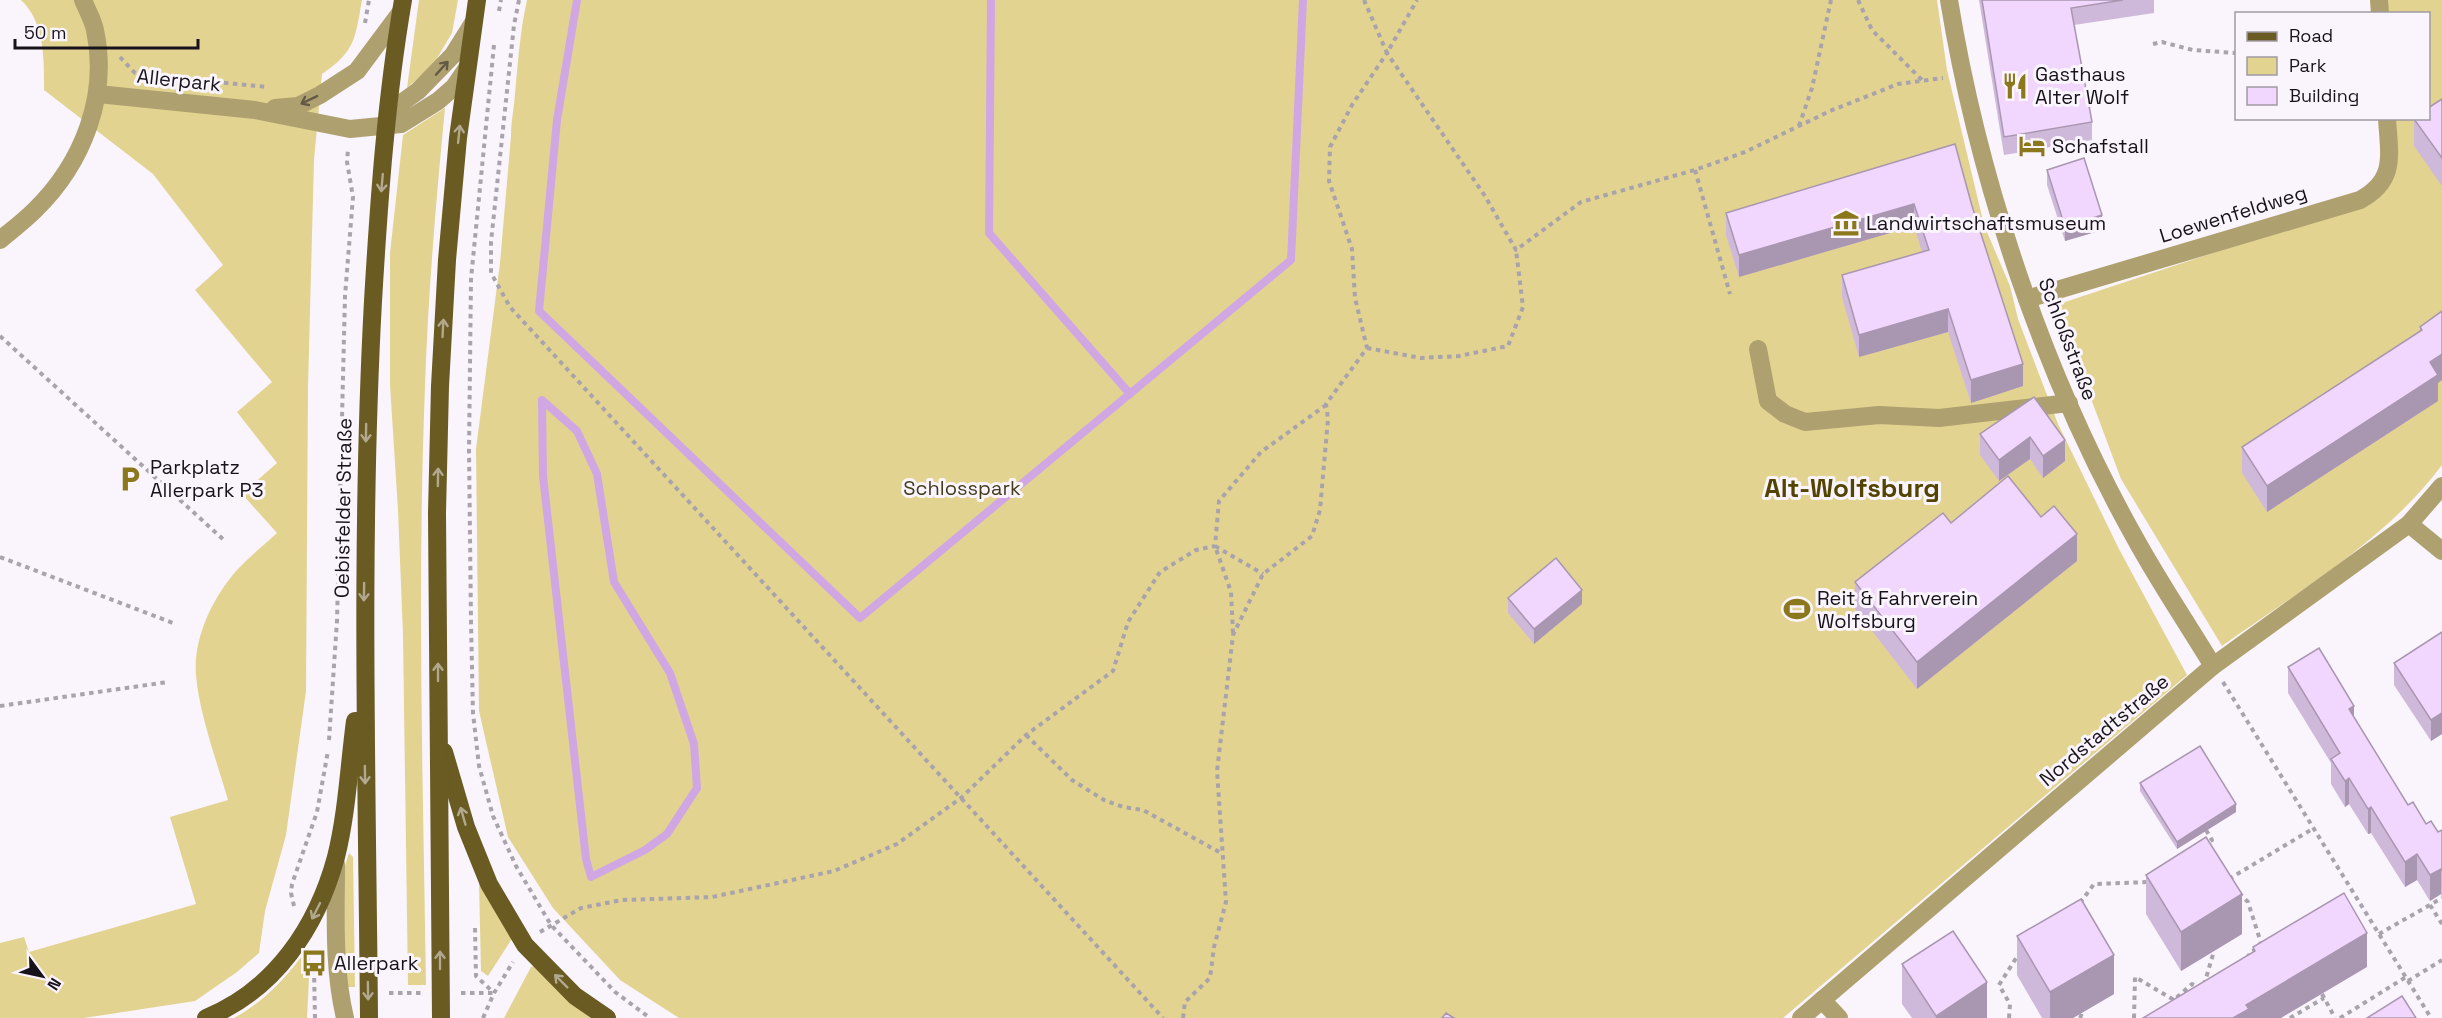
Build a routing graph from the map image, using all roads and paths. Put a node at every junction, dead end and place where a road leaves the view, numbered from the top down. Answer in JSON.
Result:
{"nodes":[{"id":1,"x":83,"y":0,"type":"edge"},
{"id":2,"x":369,"y":0,"type":"edge"},
{"id":3,"x":477,"y":0,"type":"edge"},
{"id":4,"x":501,"y":0,"type":"edge"},
{"id":5,"x":519,"y":0,"type":"edge"},
{"id":6,"x":1364,"y":0,"type":"edge"},
{"id":7,"x":1417,"y":0,"type":"edge"},
{"id":8,"x":1831,"y":0,"type":"edge"},
{"id":9,"x":1858,"y":0,"type":"edge"},
{"id":10,"x":1949,"y":0,"type":"edge"},
{"id":11,"x":402,"y":6,"type":"edge"},
{"id":12,"x":497,"y":22,"type":"dead end"},
{"id":13,"x":473,"y":23,"type":"junction"},
{"id":14,"x":365,"y":24,"type":"dead end"},
{"id":15,"x":496,"y":34,"type":"dead end"},
{"id":16,"x":2153,"y":44,"type":"dead end"},
{"id":17,"x":1387,"y":53,"type":"junction"},
{"id":18,"x":2235,"y":53,"type":"edge"},
{"id":19,"x":117,"y":54,"type":"dead end"},
{"id":20,"x":467,"y":68,"type":"junction"},
{"id":21,"x":1962,"y":76,"type":"junction"},
{"id":22,"x":153,"y":78,"type":"dead end"},
{"id":23,"x":1922,"y":80,"type":"junction"},
{"id":24,"x":204,"y":81,"type":"dead end"},
{"id":25,"x":277,"y":88,"type":"dead end"},
{"id":26,"x":98,"y":94,"type":"junction"},
{"id":27,"x":255,"y":110,"type":"junction"},
{"id":28,"x":2387,"y":120,"type":"edge"},
{"id":29,"x":387,"y":124,"type":"junction"},
{"id":30,"x":1799,"y":126,"type":"junction"},
{"id":31,"x":350,"y":129,"type":"junction"},
{"id":32,"x":1695,"y":170,"type":"junction"},
{"id":33,"x":0,"y":240,"type":"edge"},
{"id":34,"x":1516,"y":250,"type":"junction"},
{"id":35,"x":1730,"y":294,"type":"dead end"},
{"id":36,"x":2027,"y":299,"type":"junction"},
{"id":37,"x":0,"y":336,"type":"edge"},
{"id":38,"x":1367,"y":348,"type":"junction"},
{"id":39,"x":1758,"y":349,"type":"dead end"},
{"id":40,"x":2068,"y":403,"type":"junction"},
{"id":41,"x":1326,"y":404,"type":"junction"},
{"id":42,"x":2442,"y":486,"type":"edge"},
{"id":43,"x":2409,"y":524,"type":"junction"},
{"id":44,"x":225,"y":542,"type":"dead end"},
{"id":45,"x":1215,"y":546,"type":"junction"},
{"id":46,"x":2442,"y":551,"type":"edge"},
{"id":47,"x":0,"y":557,"type":"edge"},
{"id":48,"x":1263,"y":574,"type":"junction"},
{"id":49,"x":173,"y":624,"type":"dead end"},
{"id":50,"x":1233,"y":635,"type":"junction"},
{"id":51,"x":363,"y":654,"type":"junction"},
{"id":52,"x":2213,"y":666,"type":"junction"},
{"id":53,"x":168,"y":682,"type":"dead end"},
{"id":54,"x":0,"y":706,"type":"edge"},
{"id":55,"x":438,"y":730,"type":"junction"},
{"id":56,"x":1026,"y":735,"type":"junction"},
{"id":57,"x":961,"y":798,"type":"junction"},
{"id":58,"x":2314,"y":828,"type":"junction"},
{"id":59,"x":2206,"y":830,"type":"edge"},
{"id":60,"x":2208,"y":852,"type":"edge"},
{"id":61,"x":1221,"y":853,"type":"junction"},
{"id":62,"x":336,"y":856,"type":"junction"},
{"id":63,"x":2158,"y":878,"type":"edge"},
{"id":64,"x":2442,"y":898,"type":"edge"},
{"id":65,"x":2430,"y":905,"type":"junction"},
{"id":66,"x":2074,"y":909,"type":"edge"},
{"id":67,"x":2442,"y":924,"type":"edge"},
{"id":68,"x":551,"y":925,"type":"junction"},
{"id":69,"x":475,"y":928,"type":"dead end"},
{"id":70,"x":305,"y":933,"type":"junction"},
{"id":71,"x":2379,"y":934,"type":"junction"},
{"id":72,"x":525,"y":945,"type":"junction"},
{"id":73,"x":2022,"y":949,"type":"edge"},
{"id":74,"x":2214,"y":951,"type":"dead end"},
{"id":75,"x":2246,"y":959,"type":"edge"},
{"id":76,"x":2442,"y":960,"type":"edge"},
{"id":77,"x":2407,"y":979,"type":"junction"},
{"id":78,"x":368,"y":993,"type":"junction"},
{"id":79,"x":441,"y":993,"type":"junction"},
{"id":80,"x":494,"y":993,"type":"junction"},
{"id":81,"x":339,"y":994,"type":"junction"},
{"id":82,"x":314,"y":996,"type":"junction"},
{"id":83,"x":1822,"y":1000,"type":"junction"},
{"id":84,"x":206,"y":1018,"type":"edge"},
{"id":85,"x":315,"y":1018,"type":"edge"},
{"id":86,"x":345,"y":1018,"type":"edge"},
{"id":87,"x":369,"y":1018,"type":"edge"},
{"id":88,"x":441,"y":1018,"type":"edge"},
{"id":89,"x":483,"y":1018,"type":"edge"},
{"id":90,"x":607,"y":1018,"type":"edge"},
{"id":91,"x":650,"y":1018,"type":"edge"},
{"id":92,"x":1163,"y":1018,"type":"edge"},
{"id":93,"x":1183,"y":1018,"type":"edge"},
{"id":94,"x":1801,"y":1018,"type":"edge"},
{"id":95,"x":1839,"y":1018,"type":"edge"},
{"id":96,"x":2009,"y":1018,"type":"edge"},
{"id":97,"x":2134,"y":1018,"type":"edge"},
{"id":98,"x":2290,"y":1018,"type":"edge"},
{"id":99,"x":2337,"y":1018,"type":"edge"},
{"id":100,"x":2431,"y":1018,"type":"edge"}],
"edges":[{"from":1,"to":26,"type":"street"},
{"from":2,"to":14,"type":"path"},
{"from":3,"to":13,"type":"main road"},
{"from":4,"to":12,"type":"path"},
{"from":5,"to":57,"type":"path"},
{"from":6,"to":17,"type":"path"},
{"from":7,"to":17,"type":"path"},
{"from":8,"to":30,"type":"path"},
{"from":9,"to":23,"type":"path"},
{"from":10,"to":21,"type":"street","name":"Schloßstraße"},
{"from":11,"to":27,"type":"street","name":"Allerpark","one_way":true},
{"from":11,"to":29,"type":"main road","name":"Oebisfelder Straße"},
{"from":13,"to":20,"type":"main road"},
{"from":29,"to":13,"type":"street","one_way":true},
{"from":15,"to":68,"type":"path"},
{"from":16,"to":18,"type":"path"},
{"from":17,"to":34,"type":"path"},
{"from":17,"to":38,"type":"path"},
{"from":19,"to":22,"type":"path"},
{"from":20,"to":29,"type":"street","name":"Allerpark"},
{"from":55,"to":20,"type":"main road","one_way":true},
{"from":21,"to":23,"type":"path"},
{"from":21,"to":36,"type":"street","name":"Schloßstraße"},
{"from":23,"to":30,"type":"path"},
{"from":24,"to":25,"type":"path"},
{"from":26,"to":27,"type":"street","name":"Allerpark"},
{"from":26,"to":33,"type":"street"},
{"from":27,"to":31,"type":"street","name":"Allerpark"},
{"from":28,"to":36,"type":"street","name":"Loewenfeldweg"},
{"from":29,"to":31,"type":"street","name":"Allerpark"},
{"from":29,"to":51,"type":"main road","name":"Oebisfelder Straße","one_way":true},
{"from":30,"to":32,"type":"path"},
{"from":31,"to":70,"type":"path"},
{"from":32,"to":34,"type":"path"},
{"from":32,"to":35,"type":"path"},
{"from":34,"to":38,"type":"path"},
{"from":36,"to":40,"type":"street","name":"Schloßstraße"},
{"from":37,"to":44,"type":"path"},
{"from":38,"to":41,"type":"path"},
{"from":39,"to":40,"type":"street"},
{"from":40,"to":52,"type":"street","name":"Schloßstraße"},
{"from":41,"to":45,"type":"path"},
{"from":41,"to":48,"type":"path"},
{"from":42,"to":43,"type":"street","name":"Nordstadtstraße"},
{"from":43,"to":46,"type":"street"},
{"from":43,"to":52,"type":"street","name":"Nordstadtstraße"},
{"from":45,"to":48,"type":"path"},
{"from":45,"to":50,"type":"path"},
{"from":45,"to":56,"type":"path"},
{"from":47,"to":49,"type":"path"},
{"from":48,"to":50,"type":"path"},
{"from":50,"to":61,"type":"path"},
{"from":51,"to":62,"type":"main road"},
{"from":51,"to":78,"type":"main road","name":"Oebisfelder Straße","one_way":true},
{"from":52,"to":58,"type":"path"},
{"from":52,"to":83,"type":"street","name":"Nordstadtstraße"},
{"from":53,"to":54,"type":"path"},
{"from":72,"to":55,"type":"main road","one_way":true},
{"from":79,"to":55,"type":"main road","one_way":true},
{"from":56,"to":57,"type":"path"},
{"from":56,"to":61,"type":"path"},
{"from":57,"to":68,"type":"path"},
{"from":57,"to":92,"type":"path"},
{"from":58,"to":71,"type":"path"},
{"from":58,"to":75,"type":"path"},
{"from":59,"to":60,"type":"path"},
{"from":61,"to":93,"type":"path"},
{"from":62,"to":70,"type":"main road","one_way":true},
{"from":62,"to":81,"type":"street"},
{"from":63,"to":66,"type":"path"},
{"from":64,"to":65,"type":"path"},
{"from":65,"to":67,"type":"path"},
{"from":65,"to":71,"type":"path"},
{"from":68,"to":72,"type":"path"},
{"from":68,"to":91,"type":"path"},
{"from":69,"to":80,"type":"path"},
{"from":70,"to":82,"type":"path"},
{"from":70,"to":84,"type":"main road"},
{"from":71,"to":77,"type":"path"},
{"from":72,"to":80,"type":"path"},
{"from":90,"to":72,"type":"main road","one_way":true},
{"from":73,"to":96,"type":"path"},
{"from":74,"to":97,"type":"path"},
{"from":76,"to":77,"type":"path"},
{"from":77,"to":99,"type":"path"},
{"from":77,"to":100,"type":"path"},
{"from":78,"to":79,"type":"path"},
{"from":78,"to":87,"type":"main road","name":"Oebisfelder Straße"},
{"from":79,"to":80,"type":"path"},
{"from":79,"to":88,"type":"main road"},
{"from":80,"to":89,"type":"path"},
{"from":81,"to":82,"type":"path"},
{"from":81,"to":86,"type":"street"},
{"from":82,"to":85,"type":"path"},
{"from":83,"to":94,"type":"street","name":"Nordstadtstraße"},
{"from":83,"to":95,"type":"street"},
{"from":98,"to":99,"type":"path"}]}
